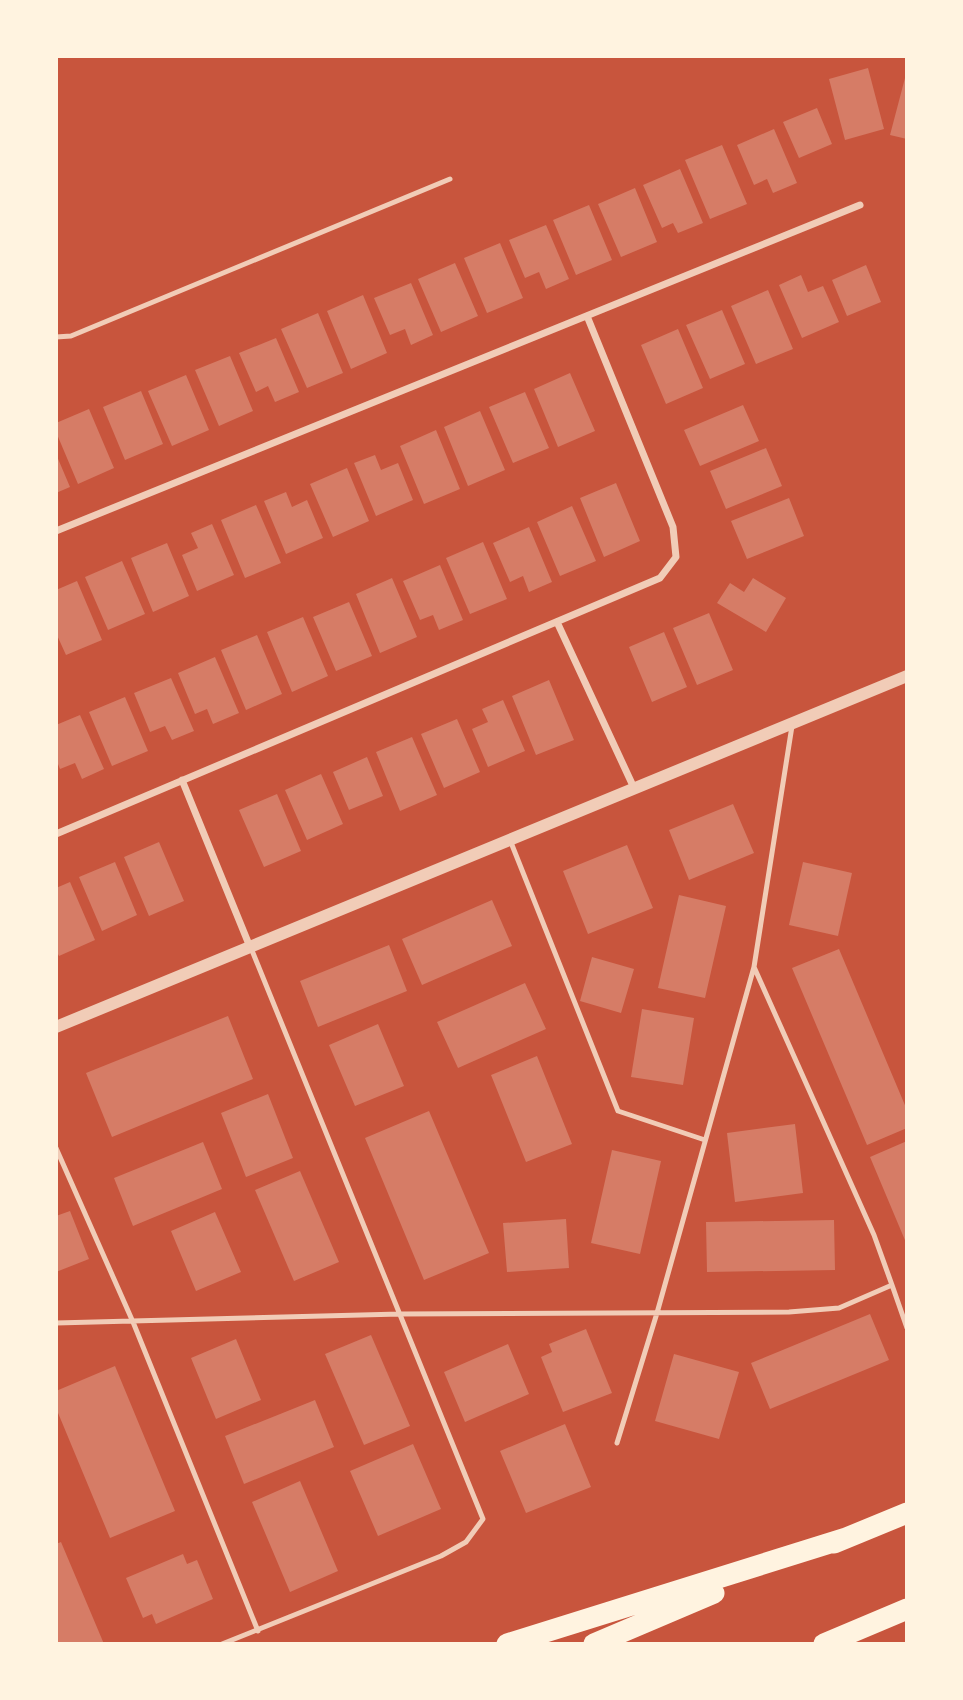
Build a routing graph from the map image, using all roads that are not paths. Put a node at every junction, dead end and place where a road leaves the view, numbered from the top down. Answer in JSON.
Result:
{"nodes":[{"id":1,"x":450,"y":179,"type":"dead end"},
{"id":2,"x":860,"y":205,"type":"dead end"},
{"id":3,"x":587,"y":316,"type":"junction"},
{"id":4,"x":56,"y":338,"type":"edge"},
{"id":5,"x":56,"y":531,"type":"edge"},
{"id":6,"x":557,"y":622,"type":"junction"},
{"id":7,"x":907,"y":676,"type":"edge"},
{"id":8,"x":792,"y":723,"type":"junction"},
{"id":9,"x":182,"y":780,"type":"junction"},
{"id":10,"x":634,"y":788,"type":"junction"},
{"id":11,"x":56,"y":834,"type":"edge"},
{"id":12,"x":510,"y":840,"type":"junction"},
{"id":13,"x":250,"y":947,"type":"junction"},
{"id":14,"x":754,"y":967,"type":"junction"},
{"id":15,"x":56,"y":1027,"type":"edge"},
{"id":16,"x":705,"y":1140,"type":"junction"},
{"id":17,"x":56,"y":1148,"type":"edge"},
{"id":18,"x":892,"y":1285,"type":"junction"},
{"id":19,"x":657,"y":1313,"type":"junction"},
{"id":20,"x":400,"y":1314,"type":"junction"},
{"id":21,"x":133,"y":1322,"type":"junction"},
{"id":22,"x":56,"y":1323,"type":"edge"},
{"id":23,"x":907,"y":1328,"type":"edge"},
{"id":24,"x":617,"y":1443,"type":"dead end"},
{"id":25,"x":907,"y":1513,"type":"edge"},
{"id":26,"x":846,"y":1538,"type":"junction"},
{"id":27,"x":907,"y":1609,"type":"edge"},
{"id":28,"x":258,"y":1631,"type":"junction"},
{"id":29,"x":222,"y":1644,"type":"edge"},
{"id":30,"x":507,"y":1644,"type":"edge"},
{"id":31,"x":593,"y":1644,"type":"edge"},
{"id":32,"x":824,"y":1644,"type":"edge"}],
"edges":[{"from":1,"to":4,"type":"lane"},
{"from":2,"to":3,"type":"street"},
{"from":3,"to":5,"type":"street"},
{"from":3,"to":6,"type":"street"},
{"from":6,"to":9,"type":"street"},
{"from":6,"to":10,"type":"street"},
{"from":7,"to":8,"type":"street"},
{"from":8,"to":10,"type":"street"},
{"from":8,"to":14,"type":"lane"},
{"from":9,"to":11,"type":"street"},
{"from":9,"to":13,"type":"street"},
{"from":10,"to":12,"type":"street"},
{"from":12,"to":13,"type":"street"},
{"from":12,"to":16,"type":"lane"},
{"from":13,"to":15,"type":"street"},
{"from":13,"to":20,"type":"lane"},
{"from":14,"to":16,"type":"lane"},
{"from":14,"to":18,"type":"lane"},
{"from":16,"to":19,"type":"lane"},
{"from":17,"to":21,"type":"lane"},
{"from":18,"to":19,"type":"lane"},
{"from":18,"to":23,"type":"lane"},
{"from":19,"to":20,"type":"lane"},
{"from":19,"to":24,"type":"lane"},
{"from":20,"to":21,"type":"lane"},
{"from":20,"to":28,"type":"lane"},
{"from":21,"to":22,"type":"lane"},
{"from":21,"to":28,"type":"lane"},
{"from":25,"to":26,"type":"highway"},
{"from":26,"to":30,"type":"highway"},
{"from":26,"to":31,"type":"highway"},
{"from":27,"to":32,"type":"highway"},
{"from":28,"to":29,"type":"lane"}]}
